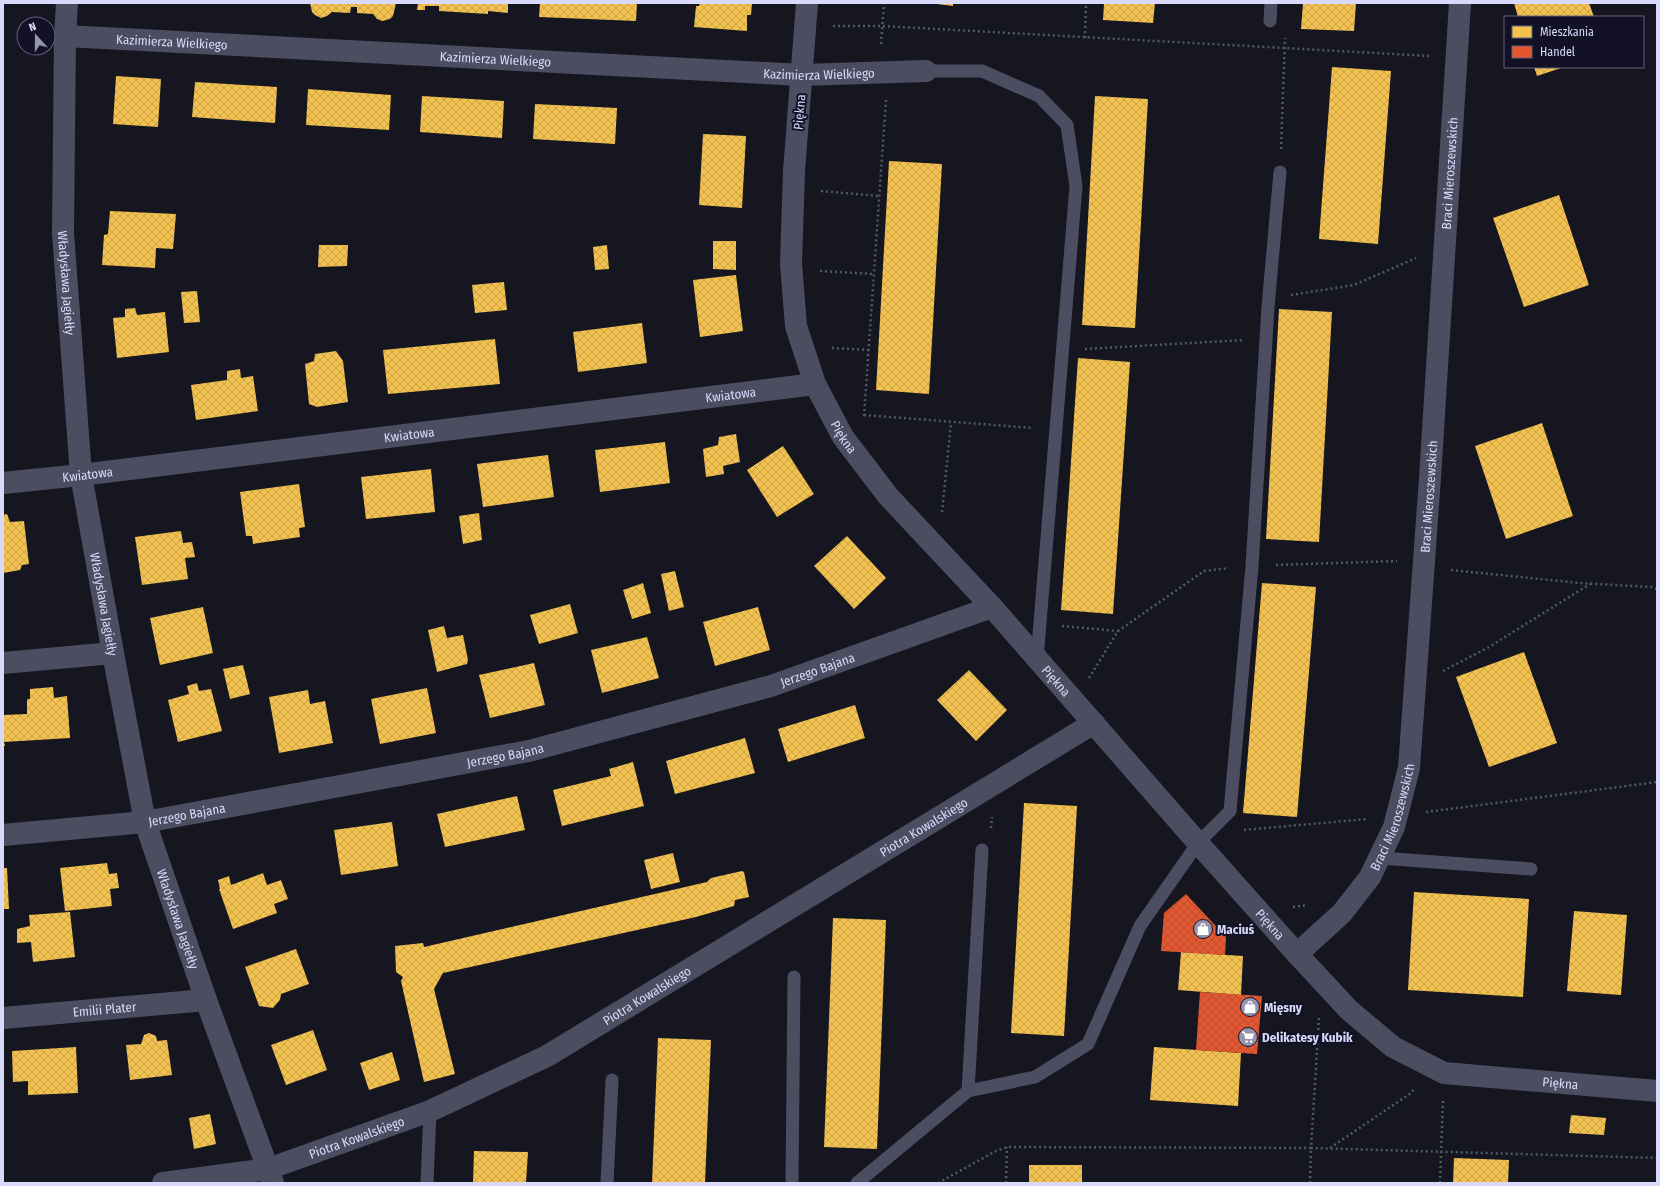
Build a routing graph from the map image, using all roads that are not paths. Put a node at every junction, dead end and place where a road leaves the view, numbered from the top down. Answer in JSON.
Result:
{"nodes":[{"id":1,"x":67,"y":3,"type":"edge"},
{"id":2,"x":807,"y":3,"type":"edge"},
{"id":3,"x":1271,"y":3,"type":"edge"},
{"id":4,"x":1460,"y":3,"type":"edge"},
{"id":5,"x":1270,"y":21,"type":"dead end"},
{"id":6,"x":65,"y":36,"type":"junction"},
{"id":7,"x":926,"y":71,"type":"joint"},
{"id":8,"x":802,"y":75,"type":"junction"},
{"id":9,"x":1280,"y":172,"type":"road end"},
{"id":10,"x":815,"y":384,"type":"junction"},
{"id":11,"x":81,"y":475,"type":"junction"},
{"id":12,"x":3,"y":483,"type":"edge"},
{"id":13,"x":992,"y":607,"type":"junction"},
{"id":14,"x":113,"y":653,"type":"junction"},
{"id":15,"x":1037,"y":659,"type":"junction"},
{"id":16,"x":3,"y":663,"type":"edge"},
{"id":17,"x":1094,"y":723,"type":"junction"},
{"id":18,"x":145,"y":822,"type":"junction"},
{"id":19,"x":3,"y":835,"type":"edge"},
{"id":20,"x":1198,"y":843,"type":"junction"},
{"id":21,"x":982,"y":850,"type":"dead end"},
{"id":22,"x":1380,"y":858,"type":"junction"},
{"id":23,"x":1531,"y":869,"type":"dead end"},
{"id":24,"x":1296,"y":954,"type":"junction"},
{"id":25,"x":794,"y":978,"type":"dead end"},
{"id":26,"x":206,"y":1000,"type":"junction"},
{"id":27,"x":3,"y":1018,"type":"edge"},
{"id":28,"x":612,"y":1080,"type":"dead end"},
{"id":29,"x":968,"y":1091,"type":"junction"},
{"id":30,"x":1657,"y":1092,"type":"edge"},
{"id":31,"x":430,"y":1111,"type":"junction"},
{"id":32,"x":270,"y":1176,"type":"edge"},
{"id":33,"x":163,"y":1183,"type":"edge"},
{"id":34,"x":426,"y":1183,"type":"edge"},
{"id":35,"x":607,"y":1183,"type":"edge"},
{"id":36,"x":792,"y":1183,"type":"edge"},
{"id":37,"x":857,"y":1183,"type":"edge"}],
"edges":[{"from":1,"to":6,"type":"street","name":"Władysława Jagiełły"},
{"from":2,"to":8,"type":"street","name":"Piękna"},
{"from":3,"to":5,"type":"lane"},
{"from":4,"to":22,"type":"street","name":"Braci Mieroszewskich"},
{"from":6,"to":8,"type":"street","name":"Kazimierza Wielkiego"},
{"from":6,"to":11,"type":"street","name":"Władysława Jagiełły"},
{"from":7,"to":8,"type":"street","name":"Kazimierza Wielkiego"},
{"from":7,"to":15,"type":"lane"},
{"from":8,"to":10,"type":"street","name":"Piękna"},
{"from":9,"to":20,"type":"lane"},
{"from":10,"to":11,"type":"street","name":"Kwiatowa"},
{"from":10,"to":13,"type":"street","name":"Piękna"},
{"from":11,"to":12,"type":"street","name":"Kwiatowa"},
{"from":11,"to":14,"type":"street","name":"Władysława Jagiełły"},
{"from":13,"to":15,"type":"street","name":"Piękna"},
{"from":13,"to":18,"type":"street","name":"Jerzego Bajana"},
{"from":14,"to":16,"type":"street"},
{"from":14,"to":18,"type":"street","name":"Władysława Jagiełły"},
{"from":15,"to":17,"type":"street","name":"Piękna"},
{"from":17,"to":20,"type":"street","name":"Piękna"},
{"from":17,"to":31,"type":"street","name":"Piotra Kowalskiego"},
{"from":18,"to":19,"type":"street","name":"Jerzego Bajana"},
{"from":18,"to":26,"type":"street","name":"Władysława Jagiełły"},
{"from":20,"to":24,"type":"street","name":"Piękna"},
{"from":20,"to":29,"type":"lane"},
{"from":21,"to":29,"type":"lane"},
{"from":22,"to":23,"type":"lane"},
{"from":22,"to":24,"type":"street","name":"Braci Mieroszewskich"},
{"from":24,"to":30,"type":"street","name":"Piękna"},
{"from":25,"to":36,"type":"lane"},
{"from":26,"to":27,"type":"street","name":"Emilii Plater"},
{"from":26,"to":32,"type":"street","name":"Władysława Jagiełły"},
{"from":28,"to":35,"type":"lane"},
{"from":29,"to":37,"type":"lane"},
{"from":31,"to":32,"type":"street","name":"Piotra Kowalskiego"},
{"from":31,"to":34,"type":"lane"},
{"from":32,"to":33,"type":"street","name":"Piotra Kowalskiego"}]}
